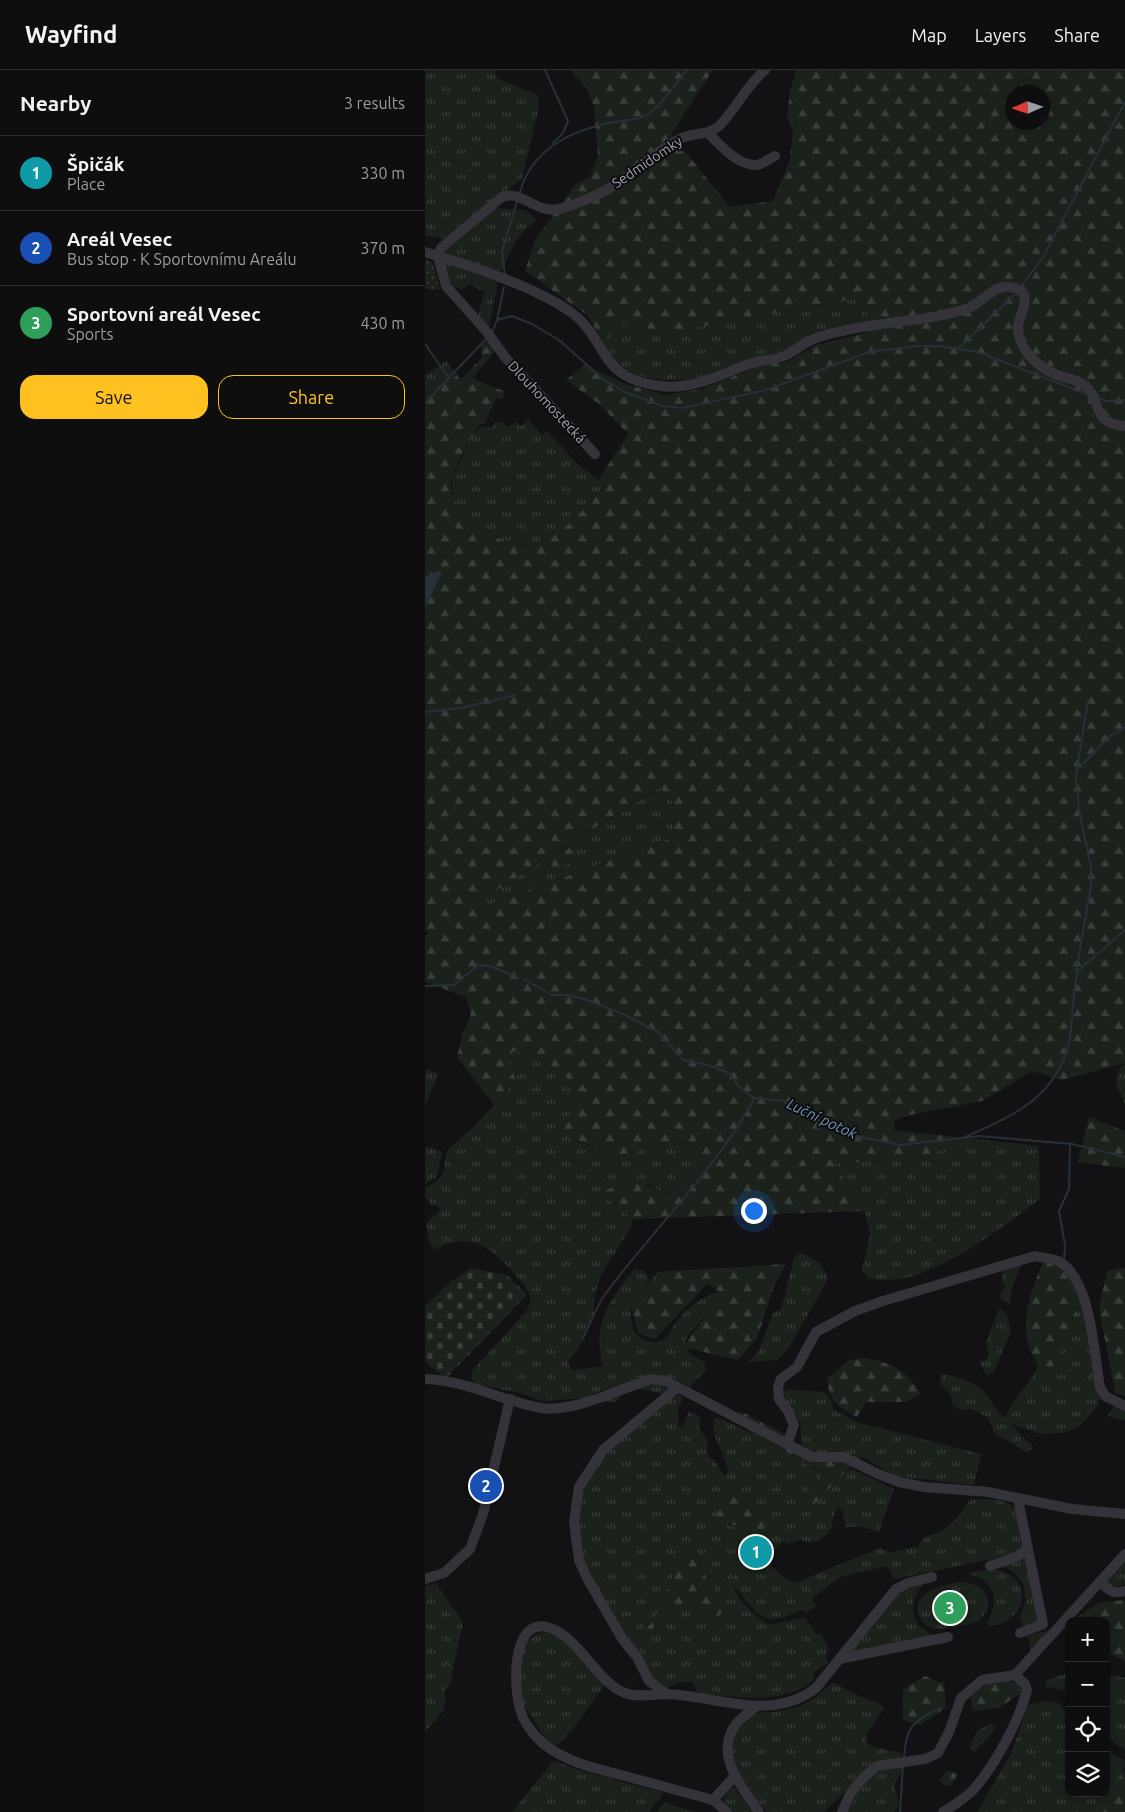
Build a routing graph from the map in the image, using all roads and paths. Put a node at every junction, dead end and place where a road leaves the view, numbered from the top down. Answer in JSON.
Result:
{"nodes":[{"id":1,"x":765,"y":70,"type":"edge"},
{"id":2,"x":708,"y":133,"type":"junction"},
{"id":3,"x":775,"y":156,"type":"dead end"},
{"id":4,"x":425,"y":252,"type":"edge"},
{"id":5,"x":438,"y":256,"type":"junction"},
{"id":6,"x":1125,"y":426,"type":"edge"},
{"id":7,"x":595,"y":454,"type":"dead end"},
{"id":8,"x":425,"y":1379,"type":"edge"},
{"id":9,"x":678,"y":1387,"type":"junction"},
{"id":10,"x":510,"y":1399,"type":"junction"},
{"id":11,"x":1125,"y":1406,"type":"edge"},
{"id":12,"x":787,"y":1444,"type":"junction"},
{"id":13,"x":1018,"y":1498,"type":"junction"},
{"id":14,"x":1125,"y":1514,"type":"edge"},
{"id":15,"x":1028,"y":1549,"type":"junction"},
{"id":16,"x":1125,"y":1554,"type":"edge"},
{"id":17,"x":989,"y":1566,"type":"dead end"},
{"id":18,"x":932,"y":1577,"type":"dead end"},
{"id":19,"x":425,"y":1579,"type":"edge"},
{"id":20,"x":1100,"y":1582,"type":"junction"},
{"id":21,"x":1125,"y":1591,"type":"edge"},
{"id":22,"x":1020,"y":1633,"type":"dead end"},
{"id":23,"x":947,"y":1637,"type":"dead end"},
{"id":24,"x":839,"y":1659,"type":"junction"},
{"id":25,"x":1015,"y":1675,"type":"junction"},
{"id":26,"x":667,"y":1694,"type":"junction"},
{"id":27,"x":757,"y":1706,"type":"junction"},
{"id":28,"x":734,"y":1777,"type":"junction"},
{"id":29,"x":713,"y":1800,"type":"junction"},
{"id":30,"x":727,"y":1812,"type":"edge"},
{"id":31,"x":759,"y":1812,"type":"edge"},
{"id":32,"x":842,"y":1812,"type":"edge"},
{"id":33,"x":943,"y":1812,"type":"edge"}],
"edges":[{"from":1,"to":2,"type":"street"},
{"from":2,"to":3,"type":"street"},
{"from":2,"to":5,"type":"street","name":"Sedmidomky"},
{"from":4,"to":5,"type":"street"},
{"from":5,"to":6,"type":"street"},
{"from":5,"to":7,"type":"street","name":"Dlouhomostecká"},
{"from":8,"to":10,"type":"street"},
{"from":9,"to":10,"type":"street"},
{"from":9,"to":12,"type":"street"},
{"from":9,"to":26,"type":"street"},
{"from":10,"to":19,"type":"street"},
{"from":11,"to":12,"type":"street"},
{"from":12,"to":13,"type":"street"},
{"from":13,"to":14,"type":"street"},
{"from":13,"to":15,"type":"street"},
{"from":15,"to":17,"type":"street"},
{"from":15,"to":22,"type":"street"},
{"from":16,"to":20,"type":"street"},
{"from":18,"to":24,"type":"street"},
{"from":20,"to":21,"type":"street"},
{"from":20,"to":25,"type":"street"},
{"from":23,"to":24,"type":"street"},
{"from":24,"to":27,"type":"street"},
{"from":25,"to":32,"type":"street"},
{"from":25,"to":33,"type":"street"},
{"from":26,"to":27,"type":"street"},
{"from":26,"to":29,"type":"street"},
{"from":27,"to":28,"type":"street"},
{"from":28,"to":29,"type":"street"},
{"from":28,"to":31,"type":"street"},
{"from":29,"to":30,"type":"street"}]}
